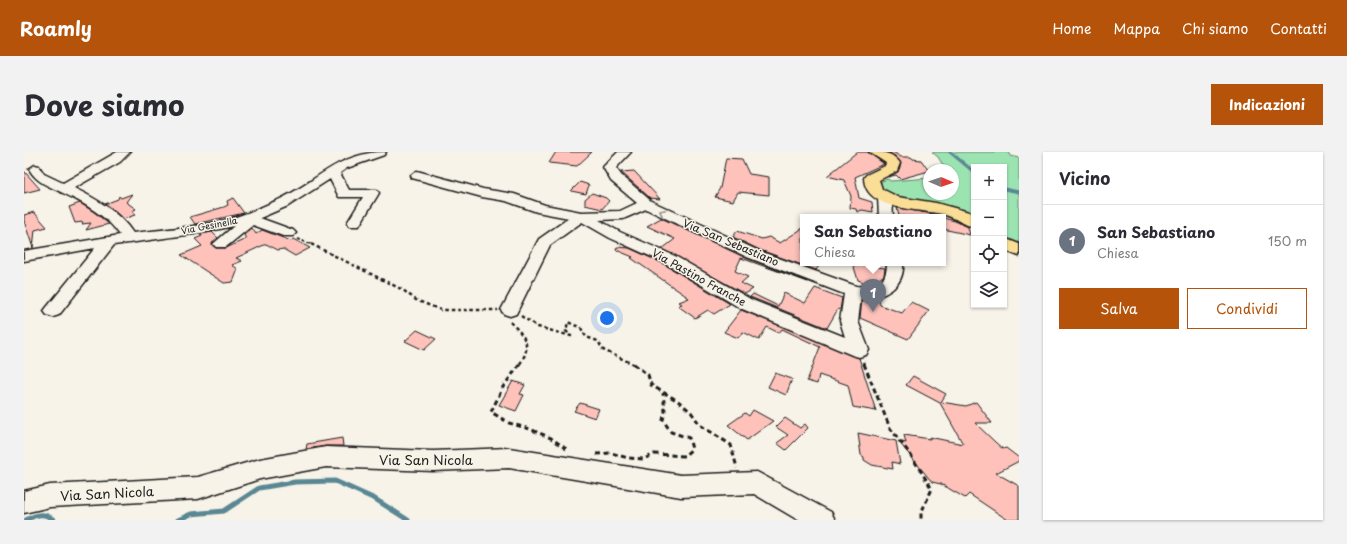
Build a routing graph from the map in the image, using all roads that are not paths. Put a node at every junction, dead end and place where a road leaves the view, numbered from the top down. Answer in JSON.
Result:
{"nodes":[{"id":1,"x":124,"y":152,"type":"edge"},
{"id":2,"x":380,"y":152,"type":"edge"},
{"id":3,"x":625,"y":152,"type":"edge"},
{"id":4,"x":876,"y":152,"type":"edge"},
{"id":5,"x":35,"y":169,"type":"dead end"},
{"id":6,"x":333,"y":172,"type":"junction"},
{"id":7,"x":417,"y":175,"type":"dead end"},
{"id":8,"x":64,"y":188,"type":"junction"},
{"id":9,"x":885,"y":198,"type":"junction"},
{"id":10,"x":646,"y":204,"type":"junction"},
{"id":11,"x":886,"y":214,"type":"edge"},
{"id":12,"x":581,"y":216,"type":"junction"},
{"id":13,"x":254,"y":217,"type":"junction"},
{"id":14,"x":971,"y":219,"type":"edge"},
{"id":15,"x":354,"y":223,"type":"dead end"},
{"id":16,"x":288,"y":233,"type":"road end"},
{"id":17,"x":129,"y":238,"type":"junction"},
{"id":18,"x":109,"y":241,"type":"junction"},
{"id":19,"x":221,"y":244,"type":"dead end"},
{"id":20,"x":1007,"y":245,"type":"edge"},
{"id":21,"x":1019,"y":251,"type":"edge"},
{"id":22,"x":24,"y":256,"type":"edge"},
{"id":23,"x":895,"y":266,"type":"edge"},
{"id":24,"x":854,"y":291,"type":"junction"},
{"id":25,"x":510,"y":310,"type":"road end"},
{"id":26,"x":53,"y":311,"type":"dead end"},
{"id":27,"x":24,"y":502,"type":"edge"},
{"id":28,"x":822,"y":520,"type":"edge"}],
"edges":[{"from":1,"to":8,"type":"street"},
{"from":2,"to":6,"type":"street","name":"Via Gesinella"},
{"from":3,"to":10,"type":"street","name":"Via San Sebastiano"},
{"from":4,"to":9,"type":"main road"},
{"from":5,"to":8,"type":"street"},
{"from":6,"to":13,"type":"street","name":"Via Gesinella"},
{"from":6,"to":15,"type":"street"},
{"from":7,"to":12,"type":"street"},
{"from":8,"to":17,"type":"street"},
{"from":9,"to":11,"type":"street"},
{"from":9,"to":14,"type":"main road"},
{"from":10,"to":12,"type":"street"},
{"from":24,"to":10,"type":"street","name":"Via San Sebastiano","one_way":true},
{"from":12,"to":24,"type":"street","name":"Via Pastino Franche"},
{"from":12,"to":25,"type":"street"},
{"from":13,"to":16,"type":"street"},
{"from":13,"to":17,"type":"street","name":"Via Gesinella"},
{"from":13,"to":19,"type":"street"},
{"from":17,"to":18,"type":"street","name":"Via Gesinella"},
{"from":18,"to":22,"type":"street","name":"Via Gesinella"},
{"from":18,"to":26,"type":"street"},
{"from":20,"to":21,"type":"main road"},
{"from":23,"to":24,"type":"street","name":"Via San Sebastiano"},
{"from":27,"to":28,"type":"street","name":"Via San Nicola"}]}
